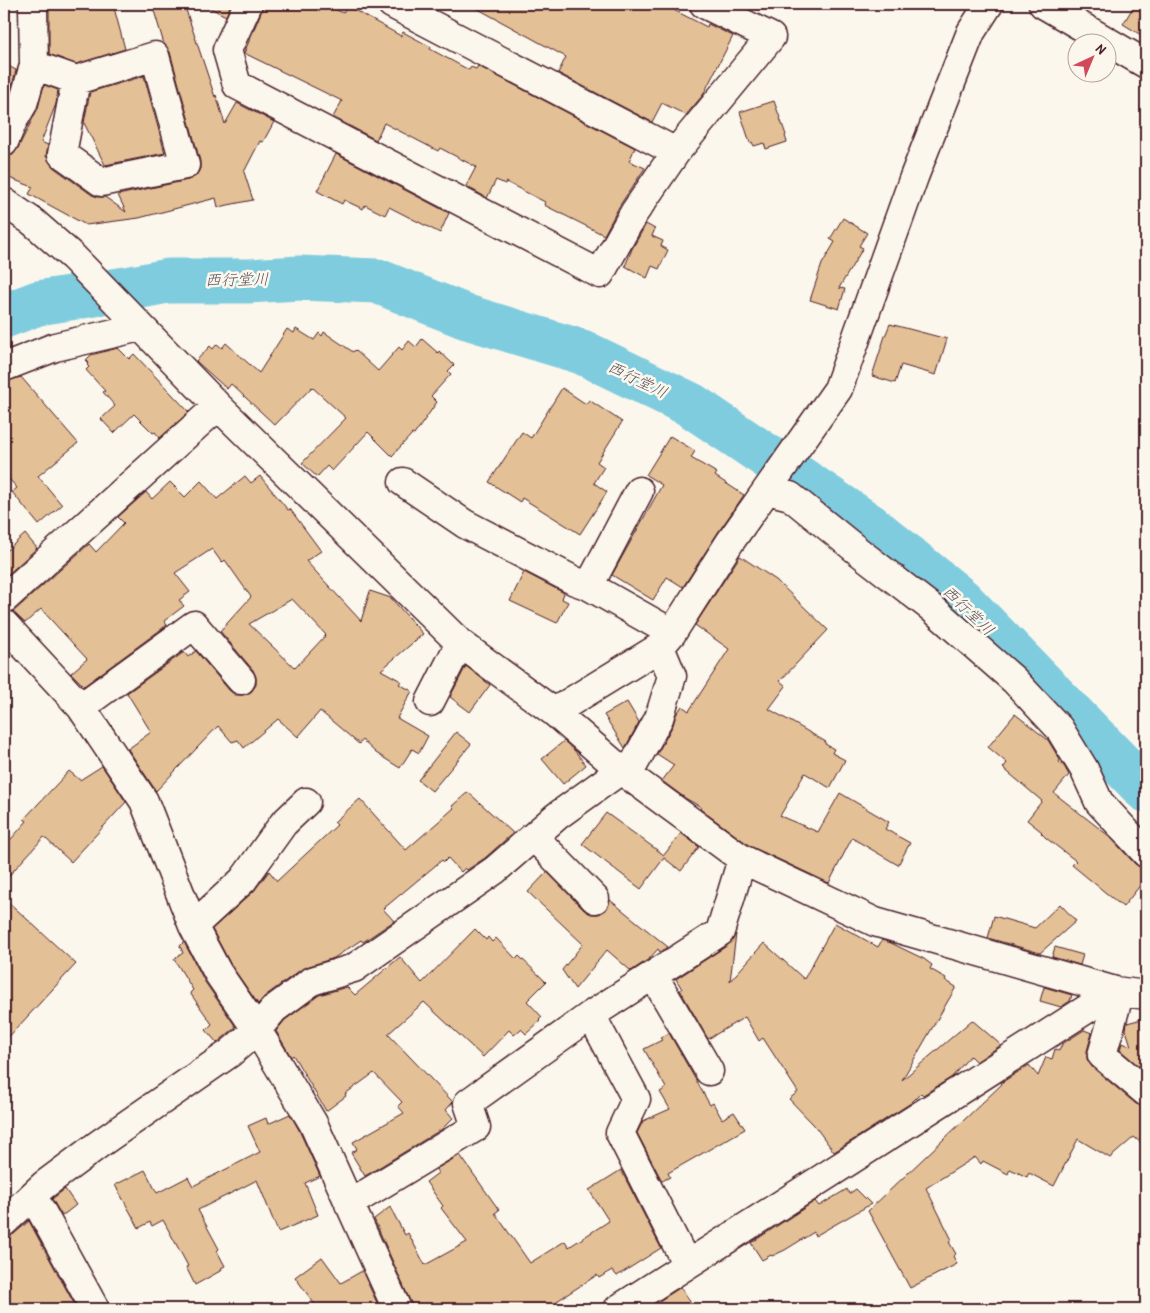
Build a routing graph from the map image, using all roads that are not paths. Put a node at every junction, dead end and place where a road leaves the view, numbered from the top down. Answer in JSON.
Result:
{"nodes":[{"id":1,"x":34,"y":4,"type":"edge"},
{"id":2,"x":248,"y":4,"type":"edge"},
{"id":3,"x":394,"y":4,"type":"edge"},
{"id":4,"x":704,"y":4,"type":"edge"},
{"id":5,"x":989,"y":4,"type":"edge"},
{"id":6,"x":1043,"y":4,"type":"edge"},
{"id":7,"x":1146,"y":64,"type":"edge"},
{"id":8,"x":34,"y":65,"type":"junction"},
{"id":9,"x":76,"y":80,"type":"junction"},
{"id":10,"x":4,"y":142,"type":"edge"},
{"id":11,"x":676,"y":152,"type":"junction"},
{"id":12,"x":4,"y":202,"type":"edge"},
{"id":13,"x":136,"y":322,"type":"junction"},
{"id":14,"x":4,"y":367,"type":"edge"},
{"id":15,"x":218,"y":406,"type":"junction"},
{"id":16,"x":403,"y":482,"type":"dead end"},
{"id":17,"x":769,"y":488,"type":"junction"},
{"id":18,"x":639,"y":490,"type":"dead end"},
{"id":19,"x":589,"y":586,"type":"junction"},
{"id":20,"x":4,"y":599,"type":"edge"},
{"id":21,"x":4,"y":624,"type":"edge"},
{"id":22,"x":666,"y":640,"type":"junction"},
{"id":23,"x":460,"y":643,"type":"junction"},
{"id":24,"x":241,"y":680,"type":"dead end"},
{"id":25,"x":430,"y":702,"type":"dead end"},
{"id":26,"x":81,"y":707,"type":"junction"},
{"id":27,"x":554,"y":712,"type":"junction"},
{"id":28,"x":625,"y":772,"type":"junction"},
{"id":29,"x":306,"y":802,"type":"dead end"},
{"id":30,"x":534,"y":837,"type":"junction"},
{"id":31,"x":1146,"y":854,"type":"edge"},
{"id":32,"x":742,"y":859,"type":"junction"},
{"id":33,"x":595,"y":899,"type":"dead end"},
{"id":34,"x":193,"y":926,"type":"junction"},
{"id":35,"x":653,"y":975,"type":"junction"},
{"id":36,"x":1117,"y":992,"type":"junction"},
{"id":37,"x":1146,"y":995,"type":"edge"},
{"id":38,"x":591,"y":1015,"type":"junction"},
{"id":39,"x":257,"y":1030,"type":"junction"},
{"id":40,"x":709,"y":1071,"type":"dead end"},
{"id":41,"x":1146,"y":1092,"type":"edge"},
{"id":42,"x":33,"y":1196,"type":"junction"},
{"id":43,"x":350,"y":1204,"type":"junction"},
{"id":44,"x":4,"y":1222,"type":"edge"},
{"id":45,"x":687,"y":1265,"type":"junction"},
{"id":46,"x":95,"y":1309,"type":"edge"},
{"id":47,"x":398,"y":1309,"type":"edge"},
{"id":48,"x":618,"y":1309,"type":"edge"}],
"edges":[{"from":1,"to":8,"type":"street"},
{"from":2,"to":11,"type":"street"},
{"from":3,"to":11,"type":"street"},
{"from":4,"to":11,"type":"street"},
{"from":5,"to":17,"type":"street"},
{"from":6,"to":7,"type":"street"},
{"from":8,"to":9,"type":"street"},
{"from":8,"to":10,"type":"street"},
{"from":9,"to":9,"type":"street"},
{"from":12,"to":13,"type":"street"},
{"from":13,"to":14,"type":"street"},
{"from":13,"to":15,"type":"street"},
{"from":15,"to":20,"type":"street"},
{"from":15,"to":23,"type":"street"},
{"from":16,"to":19,"type":"street"},
{"from":17,"to":22,"type":"street"},
{"from":17,"to":31,"type":"street"},
{"from":18,"to":19,"type":"street"},
{"from":19,"to":22,"type":"street"},
{"from":21,"to":26,"type":"street"},
{"from":22,"to":27,"type":"street"},
{"from":22,"to":28,"type":"street"},
{"from":23,"to":25,"type":"street"},
{"from":23,"to":27,"type":"street"},
{"from":24,"to":26,"type":"street"},
{"from":26,"to":34,"type":"street"},
{"from":27,"to":28,"type":"street"},
{"from":28,"to":30,"type":"street"},
{"from":28,"to":32,"type":"street"},
{"from":29,"to":34,"type":"street"},
{"from":30,"to":33,"type":"street"},
{"from":30,"to":39,"type":"street"},
{"from":32,"to":35,"type":"street"},
{"from":32,"to":36,"type":"street"},
{"from":34,"to":39,"type":"street"},
{"from":35,"to":38,"type":"street"},
{"from":35,"to":40,"type":"street"},
{"from":36,"to":37,"type":"street"},
{"from":36,"to":41,"type":"street"},
{"from":36,"to":45,"type":"street"},
{"from":38,"to":43,"type":"street"},
{"from":38,"to":45,"type":"street"},
{"from":39,"to":42,"type":"street"},
{"from":39,"to":43,"type":"street"},
{"from":42,"to":44,"type":"street"},
{"from":42,"to":46,"type":"street"},
{"from":43,"to":47,"type":"street"},
{"from":45,"to":48,"type":"street"}]}
